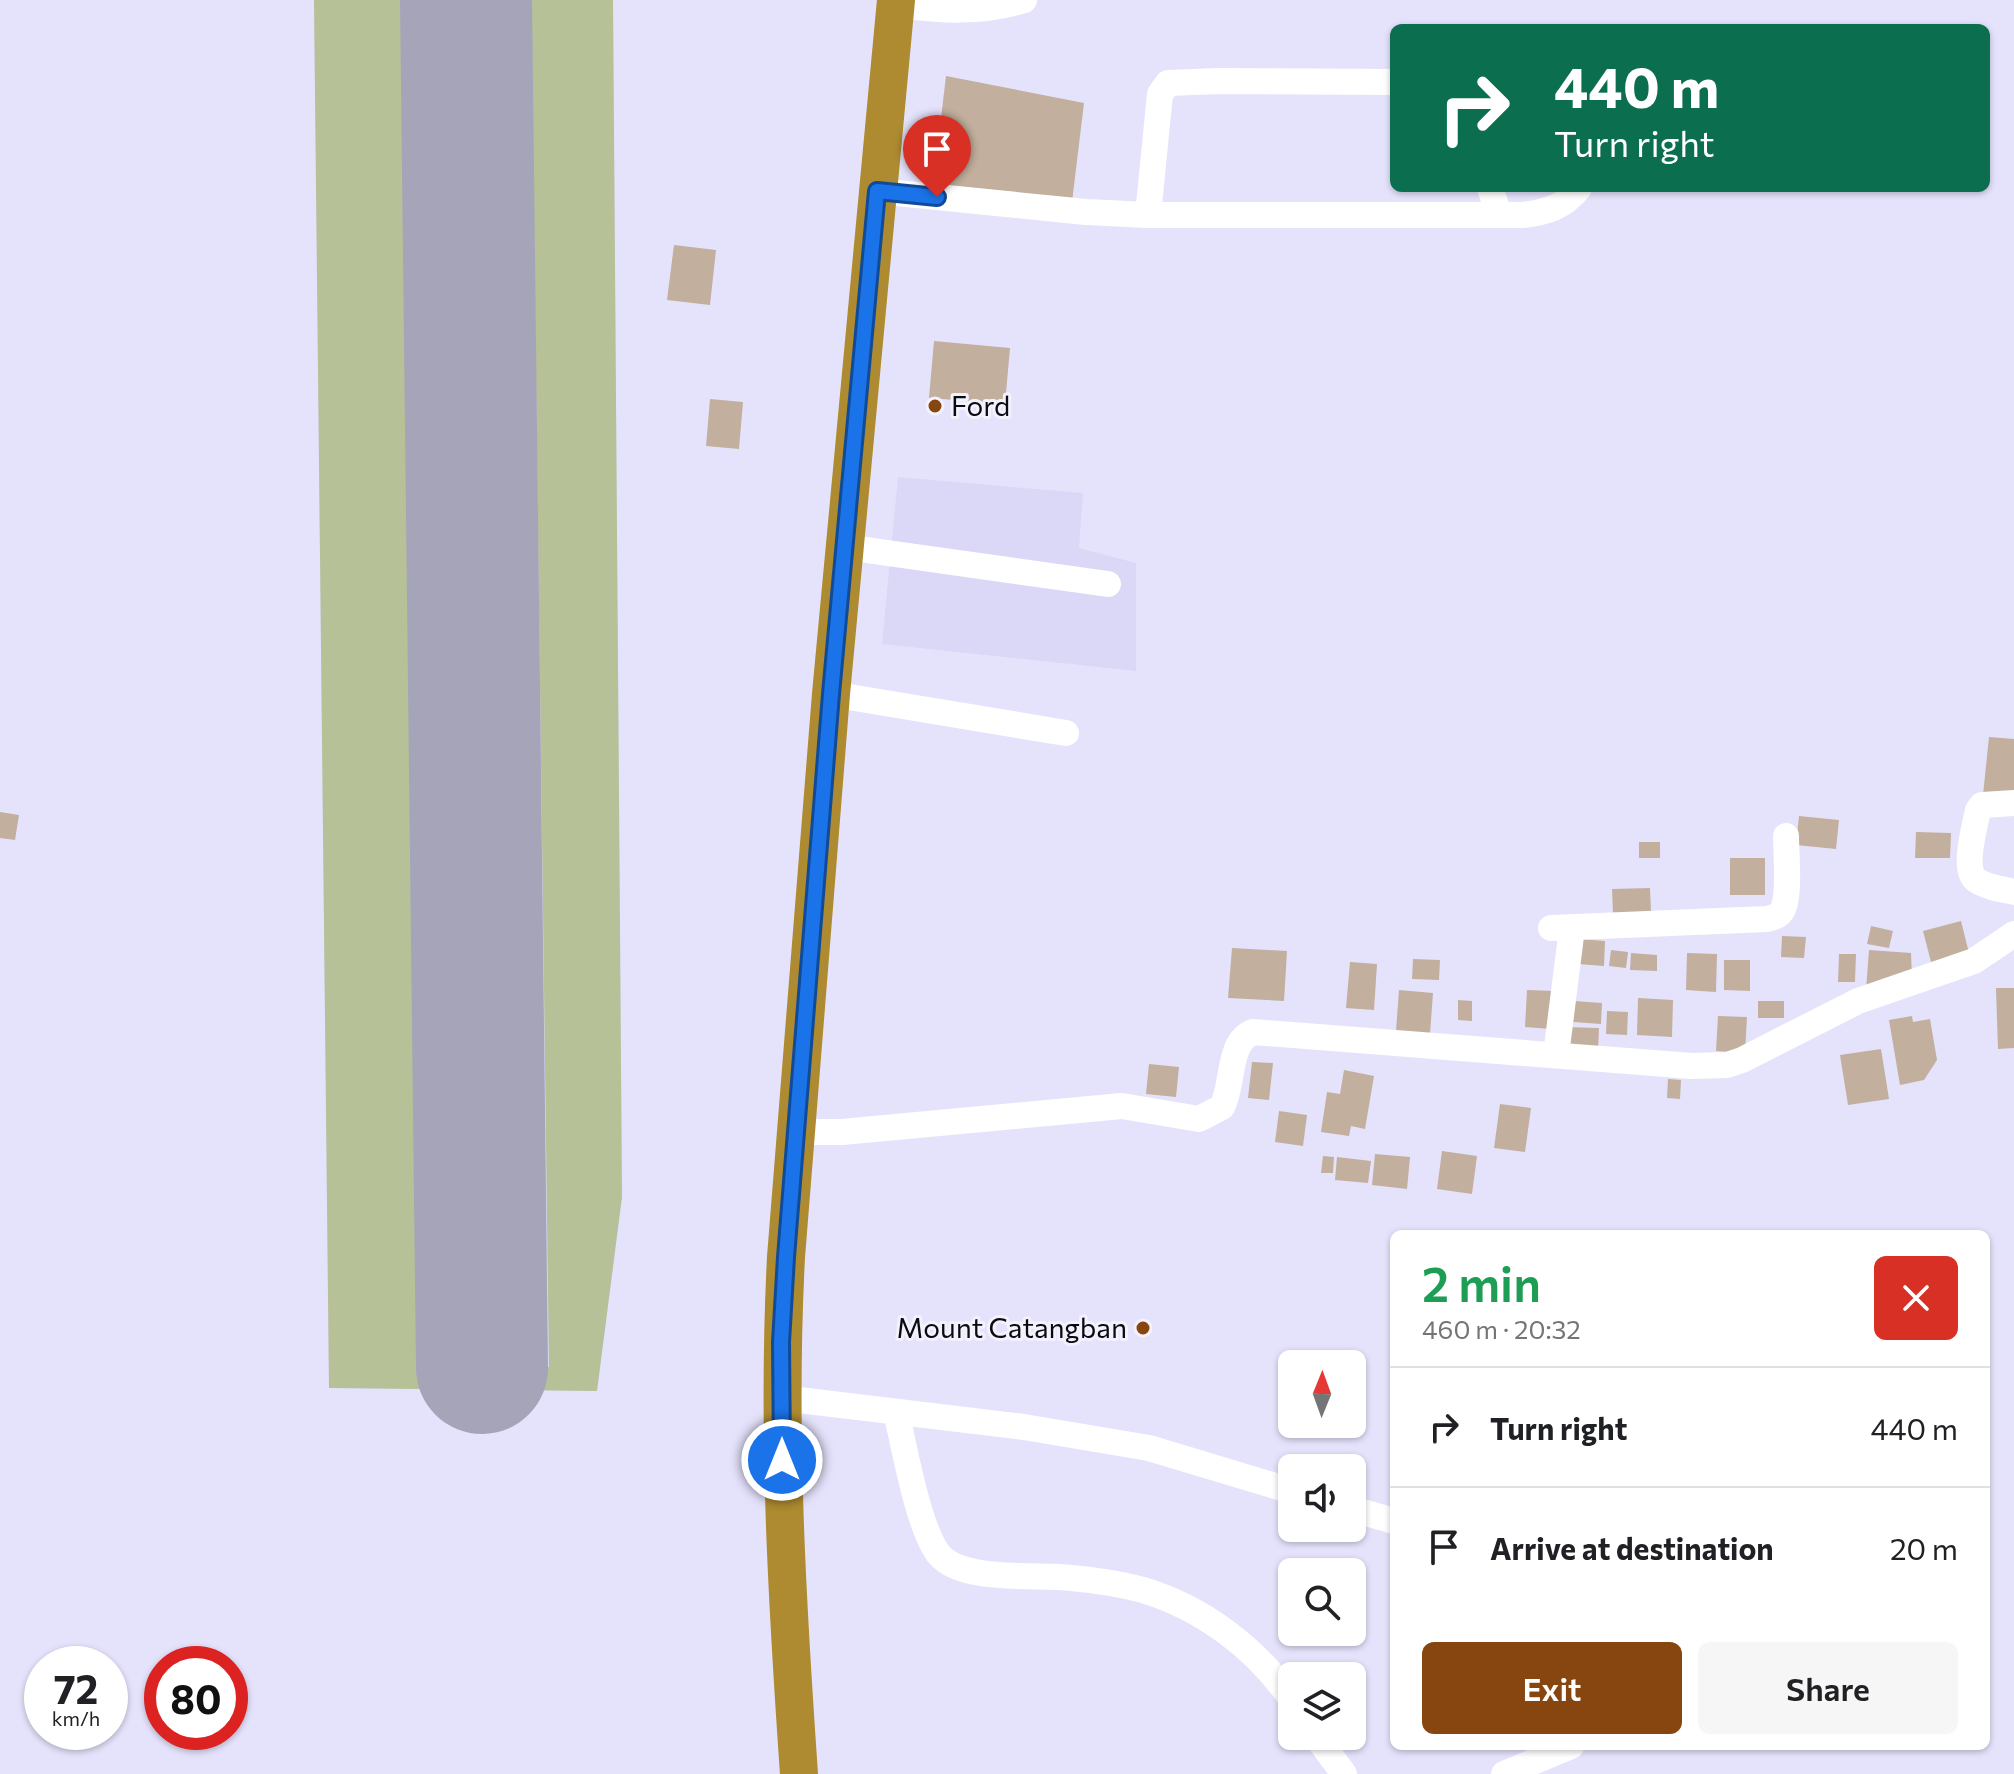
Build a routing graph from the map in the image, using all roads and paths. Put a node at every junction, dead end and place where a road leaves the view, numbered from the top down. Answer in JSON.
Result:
{"nodes":[{"id":1,"x":1024,"y":0,"type":"edge"},
{"id":2,"x":896,"y":2,"type":"edge"},
{"id":3,"x":1390,"y":82,"type":"edge"},
{"id":4,"x":877,"y":191,"type":"junction"},
{"id":5,"x":1491,"y":192,"type":"edge"},
{"id":6,"x":1576,"y":192,"type":"edge"},
{"id":7,"x":1499,"y":214,"type":"junction"},
{"id":8,"x":1148,"y":215,"type":"junction"},
{"id":9,"x":845,"y":547,"type":"junction"},
{"id":10,"x":1108,"y":584,"type":"dead end"},
{"id":11,"x":831,"y":694,"type":"junction"},
{"id":12,"x":1066,"y":733,"type":"dead end"},
{"id":13,"x":2014,"y":803,"type":"edge"},
{"id":14,"x":1786,"y":836,"type":"dead end"},
{"id":15,"x":2014,"y":892,"type":"edge"},
{"id":16,"x":2009,"y":945,"type":"edge"},
{"id":17,"x":1556,"y":1055,"type":"junction"},
{"id":18,"x":796,"y":1132,"type":"junction"},
{"id":19,"x":782,"y":1398,"type":"junction"},
{"id":20,"x":896,"y":1412,"type":"junction"},
{"id":21,"x":1278,"y":1487,"type":"edge"},
{"id":22,"x":1366,"y":1513,"type":"edge"},
{"id":23,"x":1390,"y":1520,"type":"edge"},
{"id":24,"x":1278,"y":1679,"type":"edge"},
{"id":25,"x":1326,"y":1750,"type":"edge"},
{"id":26,"x":1561,"y":1750,"type":"edge"},
{"id":27,"x":799,"y":1774,"type":"edge"},
{"id":28,"x":1344,"y":1774,"type":"edge"},
{"id":29,"x":1504,"y":1774,"type":"edge"}],
"edges":[{"from":1,"to":2,"type":"street"},
{"from":2,"to":4,"type":"highway"},
{"from":3,"to":8,"type":"street"},
{"from":4,"to":8,"type":"street"},
{"from":4,"to":9,"type":"highway"},
{"from":5,"to":7,"type":"street"},
{"from":6,"to":7,"type":"street"},
{"from":7,"to":8,"type":"street"},
{"from":9,"to":10,"type":"street"},
{"from":9,"to":11,"type":"highway"},
{"from":11,"to":12,"type":"street"},
{"from":11,"to":18,"type":"highway"},
{"from":13,"to":15,"type":"street"},
{"from":14,"to":17,"type":"street"},
{"from":16,"to":17,"type":"street"},
{"from":17,"to":18,"type":"street"},
{"from":18,"to":19,"type":"highway"},
{"from":19,"to":20,"type":"street"},
{"from":19,"to":27,"type":"highway"},
{"from":20,"to":21,"type":"street"},
{"from":20,"to":24,"type":"street"},
{"from":22,"to":23,"type":"street"},
{"from":25,"to":28,"type":"street"},
{"from":26,"to":29,"type":"street"}]}
